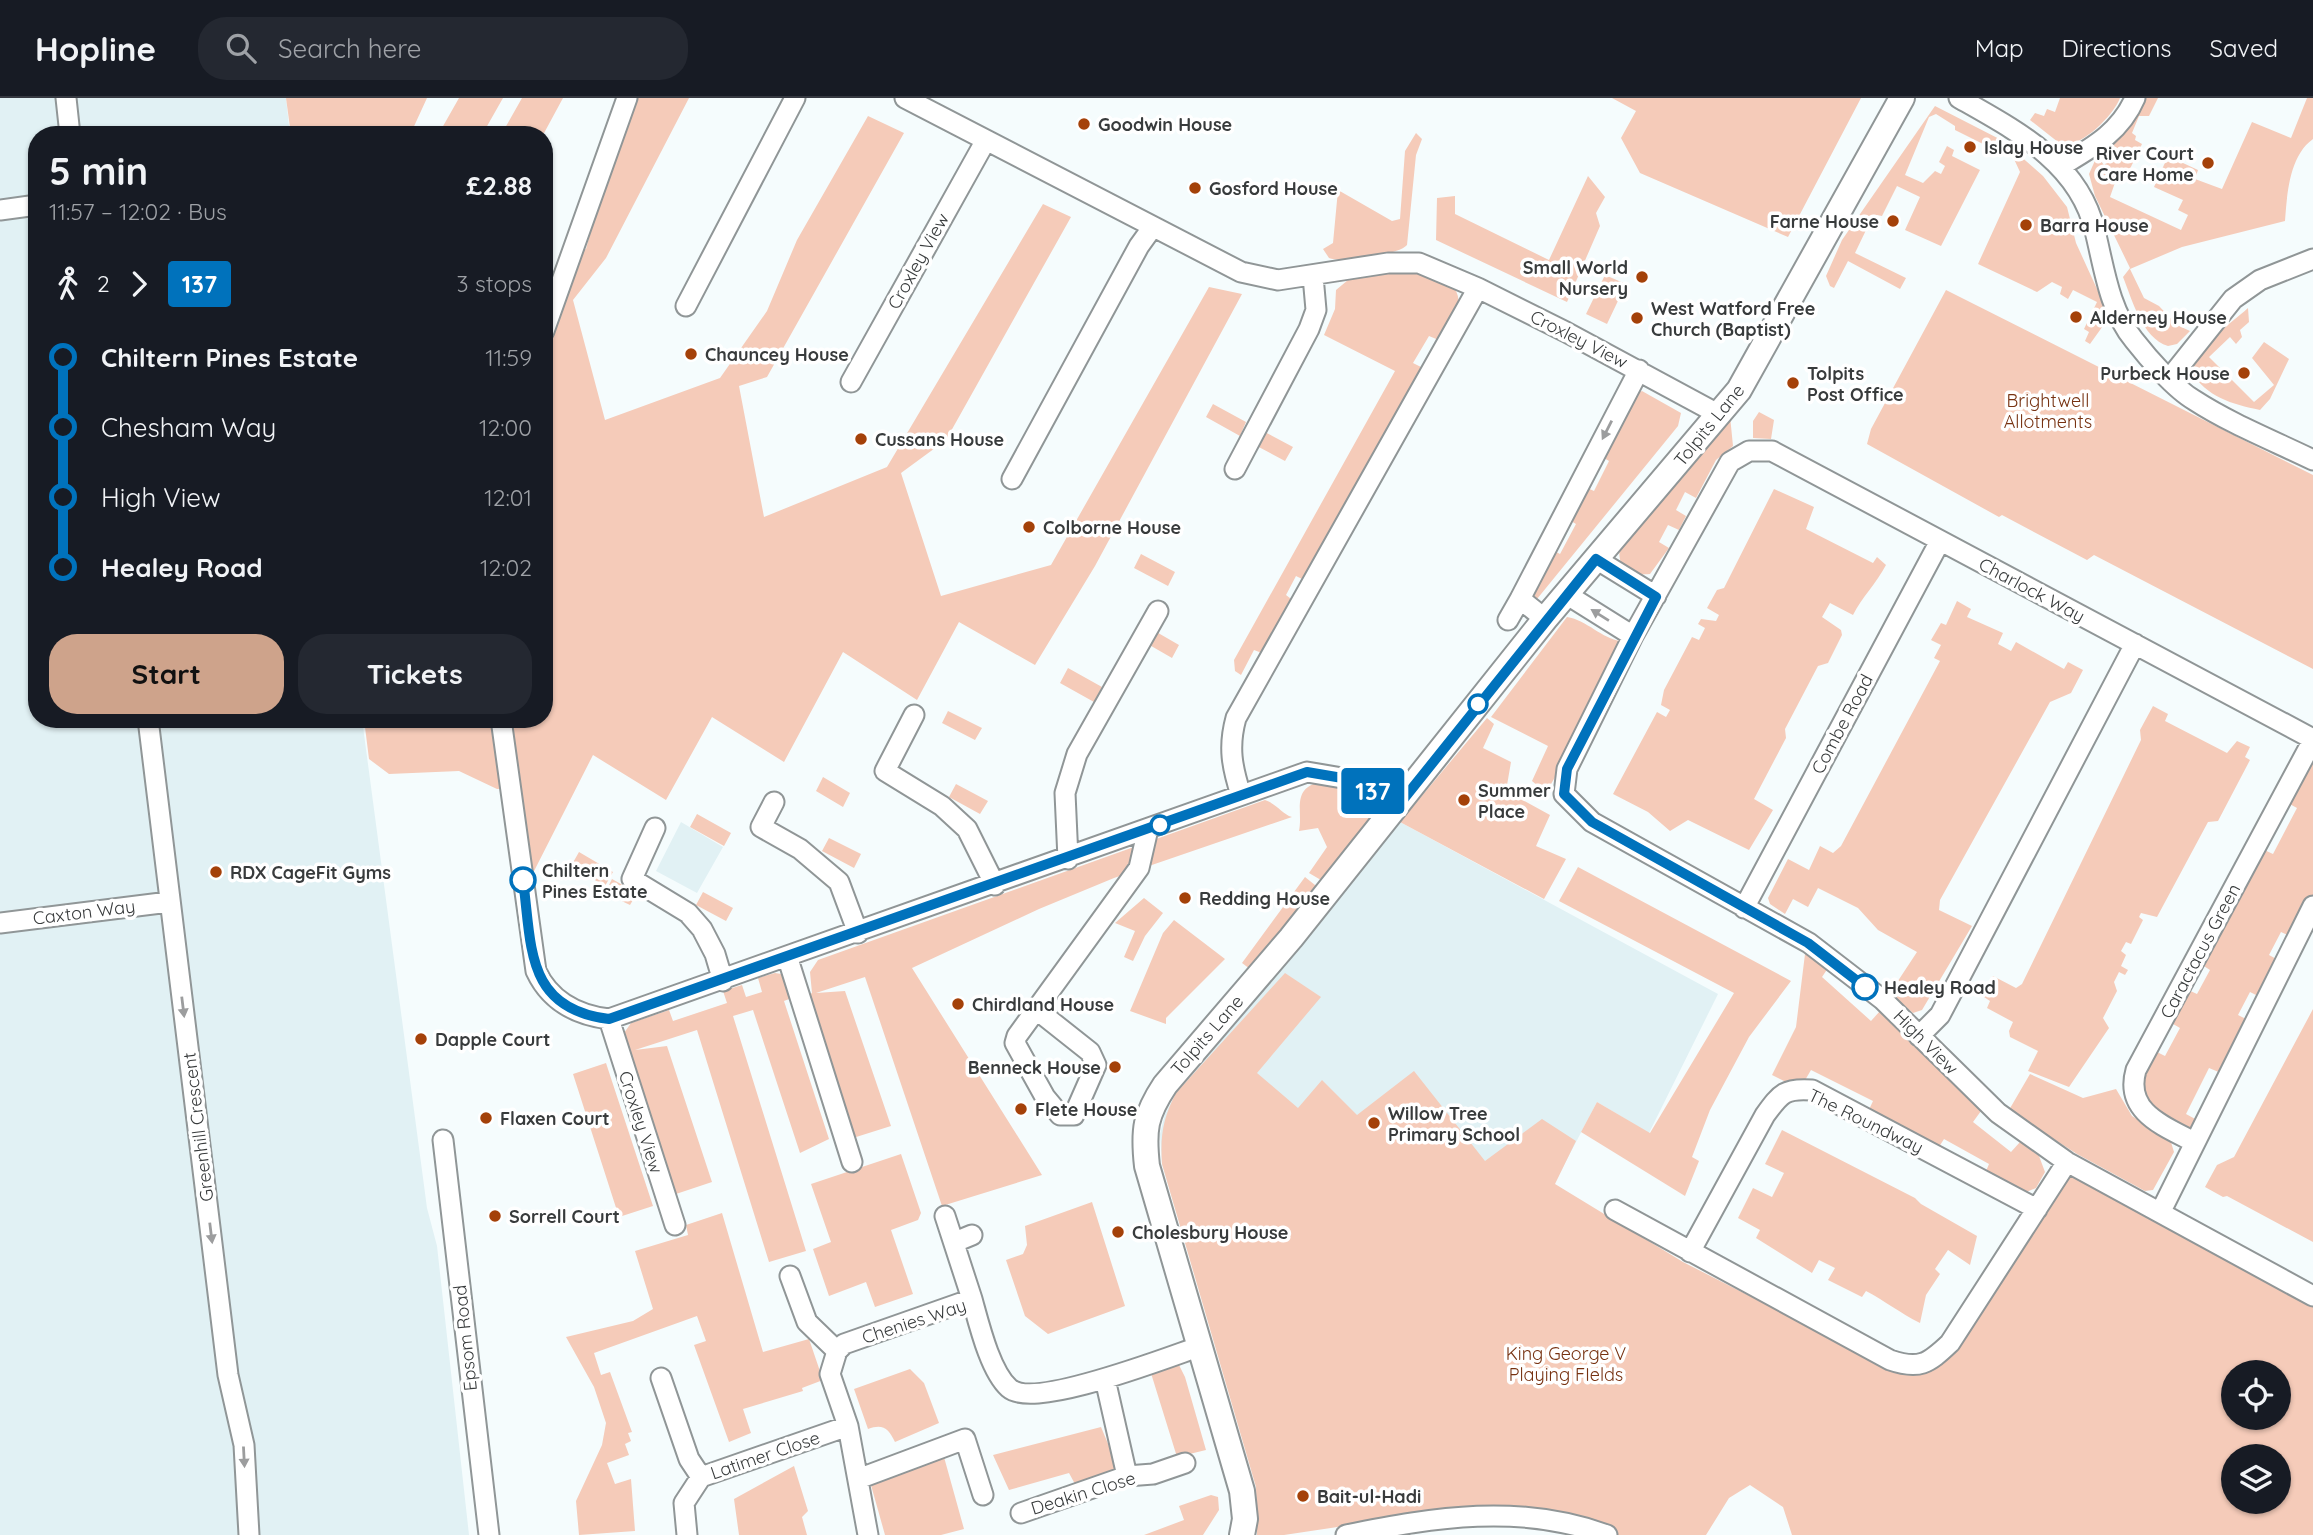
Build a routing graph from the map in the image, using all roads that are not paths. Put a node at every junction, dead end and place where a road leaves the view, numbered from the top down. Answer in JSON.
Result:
{"nodes":[{"id":1,"x":66,"y":98,"type":"edge"},
{"id":2,"x":627,"y":98,"type":"edge"},
{"id":3,"x":795,"y":98,"type":"edge"},
{"id":4,"x":905,"y":98,"type":"edge"},
{"id":5,"x":1902,"y":98,"type":"edge"},
{"id":6,"x":1959,"y":98,"type":"edge"},
{"id":7,"x":2135,"y":98,"type":"edge"},
{"id":8,"x":69,"y":126,"type":"edge"},
{"id":9,"x":986,"y":141,"type":"junction"},
{"id":10,"x":2061,"y":166,"type":"junction"},
{"id":11,"x":28,"y":206,"type":"edge"},
{"id":12,"x":0,"y":210,"type":"edge"},
{"id":13,"x":1152,"y":228,"type":"junction"},
{"id":14,"x":2313,"y":259,"type":"edge"},
{"id":15,"x":1313,"y":276,"type":"junction"},
{"id":16,"x":1478,"y":288,"type":"junction"},
{"id":17,"x":553,"y":306,"type":"edge"},
{"id":18,"x":685,"y":306,"type":"dead end"},
{"id":19,"x":1639,"y":370,"type":"junction"},
{"id":20,"x":2170,"y":378,"type":"junction"},
{"id":21,"x":851,"y":382,"type":"dead end"},
{"id":22,"x":1718,"y":414,"type":"junction"},
{"id":23,"x":2313,"y":460,"type":"edge"},
{"id":24,"x":1235,"y":469,"type":"dead end"},
{"id":25,"x":1012,"y":479,"type":"dead end"},
{"id":26,"x":1940,"y":541,"type":"junction"},
{"id":27,"x":1596,"y":559,"type":"junction"},
{"id":28,"x":1566,"y":594,"type":"junction"},
{"id":29,"x":1656,"y":597,"type":"junction"},
{"id":30,"x":1520,"y":599,"type":"junction"},
{"id":31,"x":1158,"y":611,"type":"dead end"},
{"id":32,"x":1545,"y":619,"type":"junction"},
{"id":33,"x":1508,"y":620,"type":"dead end"},
{"id":34,"x":1633,"y":636,"type":"junction"},
{"id":35,"x":2135,"y":645,"type":"junction"},
{"id":36,"x":914,"y":715,"type":"dead end"},
{"id":37,"x":149,"y":728,"type":"edge"},
{"id":38,"x":502,"y":728,"type":"edge"},
{"id":39,"x":2313,"y":740,"type":"edge"},
{"id":40,"x":1241,"y":795,"type":"junction"},
{"id":41,"x":774,"y":802,"type":"dead end"},
{"id":42,"x":1398,"y":806,"type":"junction"},
{"id":43,"x":655,"y":828,"type":"dead end"},
{"id":44,"x":1148,"y":829,"type":"junction"},
{"id":45,"x":1068,"y":859,"type":"junction"},
{"id":46,"x":995,"y":885,"type":"junction"},
{"id":47,"x":169,"y":902,"type":"junction"},
{"id":48,"x":2313,"y":906,"type":"edge"},
{"id":49,"x":1744,"y":908,"type":"junction"},
{"id":50,"x":0,"y":923,"type":"edge"},
{"id":51,"x":858,"y":933,"type":"junction"},
{"id":52,"x":788,"y":959,"type":"junction"},
{"id":53,"x":723,"y":981,"type":"junction"},
{"id":54,"x":1037,"y":1010,"type":"junction"},
{"id":55,"x":609,"y":1019,"type":"junction"},
{"id":56,"x":1919,"y":1036,"type":"junction"},
{"id":57,"x":443,"y":1140,"type":"dead end"},
{"id":58,"x":2194,"y":1142,"type":"junction"},
{"id":59,"x":2067,"y":1162,"type":"junction"},
{"id":60,"x":852,"y":1163,"type":"dead end"},
{"id":61,"x":2037,"y":1209,"type":"junction"},
{"id":62,"x":1615,"y":1210,"type":"dead end"},
{"id":63,"x":2161,"y":1211,"type":"junction"},
{"id":64,"x":946,"y":1216,"type":"dead end"},
{"id":65,"x":675,"y":1225,"type":"dead end"},
{"id":66,"x":1690,"y":1252,"type":"junction"},
{"id":67,"x":790,"y":1276,"type":"dead end"},
{"id":68,"x":2313,"y":1296,"type":"edge"},
{"id":69,"x":972,"y":1299,"type":"junction"},
{"id":70,"x":1201,"y":1346,"type":"junction"},
{"id":71,"x":837,"y":1351,"type":"junction"},
{"id":72,"x":661,"y":1378,"type":"dead end"},
{"id":73,"x":1105,"y":1379,"type":"junction"},
{"id":74,"x":848,"y":1426,"type":"junction"},
{"id":75,"x":1185,"y":1463,"type":"dead end"},
{"id":76,"x":1127,"y":1476,"type":"junction"},
{"id":77,"x":701,"y":1478,"type":"junction"},
{"id":78,"x":858,"y":1479,"type":"junction"},
{"id":79,"x":984,"y":1494,"type":"dead end"},
{"id":80,"x":1021,"y":1513,"type":"dead end"},
{"id":81,"x":249,"y":1535,"type":"edge"},
{"id":82,"x":489,"y":1535,"type":"edge"},
{"id":83,"x":687,"y":1535,"type":"edge"},
{"id":84,"x":868,"y":1535,"type":"edge"},
{"id":85,"x":1242,"y":1535,"type":"edge"},
{"id":86,"x":1346,"y":1535,"type":"edge"},
{"id":87,"x":1607,"y":1535,"type":"edge"}],
"edges":[{"from":1,"to":8,"type":"street"},
{"from":2,"to":17,"type":"street"},
{"from":3,"to":18,"type":"street"},
{"from":4,"to":9,"type":"street","name":"Croxley View"},
{"from":5,"to":22,"type":"main road","name":"Tolpits Lane"},
{"from":6,"to":10,"type":"street"},
{"from":7,"to":10,"type":"street"},
{"from":9,"to":13,"type":"street","name":"Croxley View"},
{"from":9,"to":21,"type":"street","name":"Croxley View"},
{"from":10,"to":20,"type":"street"},
{"from":11,"to":12,"type":"street"},
{"from":13,"to":15,"type":"street","name":"Croxley View"},
{"from":13,"to":25,"type":"street"},
{"from":14,"to":20,"type":"street"},
{"from":15,"to":16,"type":"street","name":"Croxley View"},
{"from":15,"to":24,"type":"street"},
{"from":16,"to":19,"type":"street","name":"Croxley View"},
{"from":16,"to":40,"type":"street"},
{"from":19,"to":22,"type":"street","name":"Croxley View"},
{"from":19,"to":30,"type":"street","one_way":true},
{"from":20,"to":23,"type":"street"},
{"from":22,"to":27,"type":"main road","name":"Tolpits Lane"},
{"from":26,"to":29,"type":"street","name":"Charlock Way"},
{"from":26,"to":35,"type":"street","name":"Charlock Way"},
{"from":26,"to":49,"type":"street","name":"Combe Road"},
{"from":27,"to":28,"type":"main road","name":"Tolpits Lane"},
{"from":27,"to":29,"type":"street"},
{"from":28,"to":32,"type":"main road","name":"Tolpits Lane"},
{"from":34,"to":28,"type":"street","one_way":true},
{"from":29,"to":34,"type":"street"},
{"from":30,"to":32,"type":"street"},
{"from":30,"to":33,"type":"street"},
{"from":31,"to":45,"type":"street"},
{"from":32,"to":42,"type":"main road","name":"Tolpits Lane"},
{"from":34,"to":49,"type":"street","name":"High View"},
{"from":35,"to":39,"type":"street","name":"Charlock Way"},
{"from":35,"to":56,"type":"street"},
{"from":36,"to":46,"type":"street"},
{"from":37,"to":47,"type":"street","name":"Greenhill Crescent"},
{"from":38,"to":55,"type":"street"},
{"from":39,"to":58,"type":"street","name":"Caractacus Green"},
{"from":40,"to":42,"type":"street"},
{"from":40,"to":44,"type":"street"},
{"from":41,"to":51,"type":"street"},
{"from":42,"to":70,"type":"main road","name":"Tolpits Lane"},
{"from":43,"to":53,"type":"street"},
{"from":44,"to":45,"type":"street"},
{"from":44,"to":54,"type":"street"},
{"from":45,"to":46,"type":"street"},
{"from":46,"to":51,"type":"street"},
{"from":47,"to":50,"type":"street","name":"Caxton Way"},
{"from":47,"to":81,"type":"street","name":"Greenhill Crescent","one_way":true},
{"from":48,"to":58,"type":"street"},
{"from":49,"to":56,"type":"street","name":"High View"},
{"from":51,"to":52,"type":"street"},
{"from":52,"to":53,"type":"street"},
{"from":52,"to":60,"type":"street"},
{"from":53,"to":55,"type":"street"},
{"from":54,"to":54,"type":"street"},
{"from":55,"to":65,"type":"street","name":"Croxley View"},
{"from":56,"to":59,"type":"street","name":"High View"},
{"from":57,"to":82,"type":"street","name":"Epsom Road"},
{"from":58,"to":63,"type":"street"},
{"from":59,"to":61,"type":"street"},
{"from":59,"to":63,"type":"street","name":"High View"},
{"from":61,"to":66,"type":"street"},
{"from":61,"to":66,"type":"street","name":"The Roundway"},
{"from":62,"to":66,"type":"street"},
{"from":63,"to":68,"type":"street","name":"High View"},
{"from":64,"to":69,"type":"street"},
{"from":67,"to":71,"type":"street"},
{"from":69,"to":71,"type":"street","name":"Chenies Way"},
{"from":69,"to":73,"type":"street","name":"Chenies Way"},
{"from":70,"to":73,"type":"street","name":"Chenies Way"},
{"from":70,"to":85,"type":"main road","name":"Tolpits Lane"},
{"from":71,"to":74,"type":"street"},
{"from":72,"to":77,"type":"street"},
{"from":73,"to":76,"type":"street"},
{"from":74,"to":77,"type":"street","name":"Latimer Close"},
{"from":74,"to":78,"type":"street"},
{"from":75,"to":76,"type":"street","name":"Deakin Close"},
{"from":76,"to":80,"type":"street","name":"Deakin Close"},
{"from":77,"to":83,"type":"street","name":"Latimer Close"},
{"from":78,"to":79,"type":"street"},
{"from":78,"to":84,"type":"street"},
{"from":86,"to":87,"type":"street"}]}
